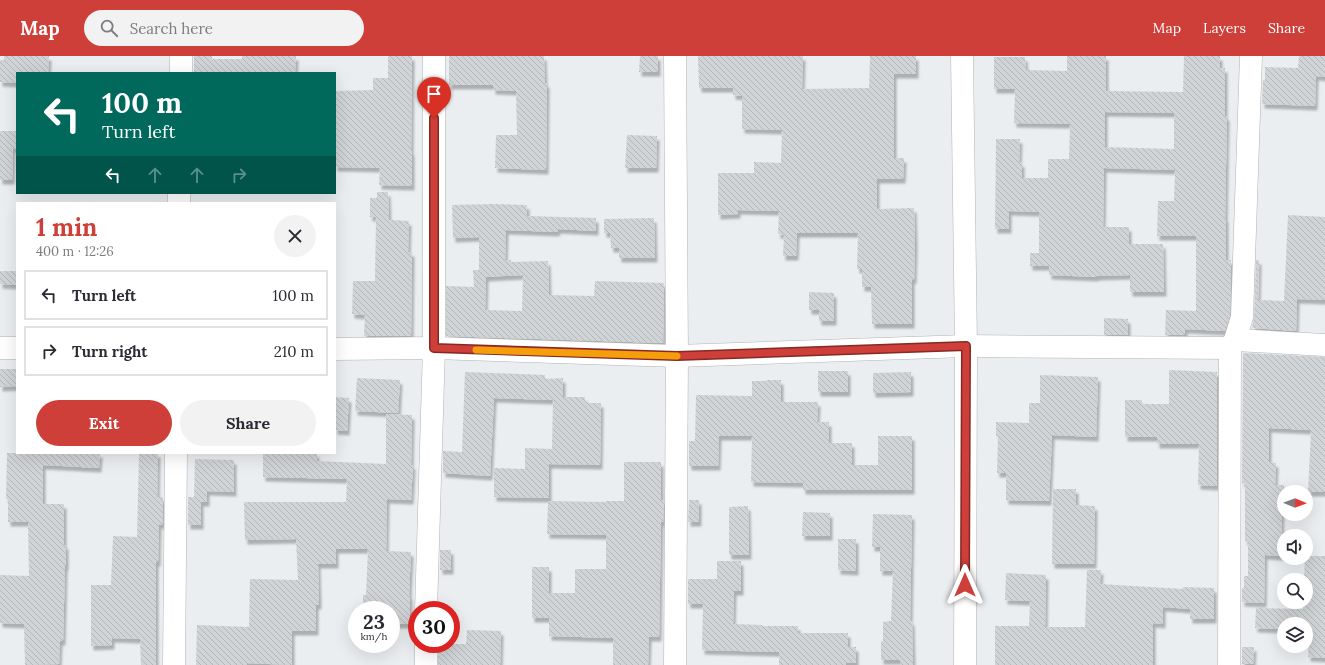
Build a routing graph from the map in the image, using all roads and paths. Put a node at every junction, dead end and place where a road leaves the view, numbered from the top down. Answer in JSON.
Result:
{"nodes":[{"id":1,"x":181,"y":56,"type":"edge"},
{"id":2,"x":434,"y":56,"type":"edge"},
{"id":3,"x":675,"y":56,"type":"edge"},
{"id":4,"x":962,"y":56,"type":"edge"},
{"id":5,"x":1251,"y":56,"type":"edge"},
{"id":6,"x":181,"y":72,"type":"edge"},
{"id":7,"x":1232,"y":344,"type":"junction"},
{"id":8,"x":1325,"y":345,"type":"edge"},
{"id":9,"x":966,"y":346,"type":"junction"},
{"id":10,"x":0,"y":348,"type":"edge"},
{"id":11,"x":16,"y":348,"type":"edge"},
{"id":12,"x":434,"y":348,"type":"junction"},
{"id":13,"x":336,"y":349,"type":"edge"},
{"id":14,"x":677,"y":356,"type":"junction"},
{"id":15,"x":176,"y":454,"type":"edge"},
{"id":16,"x":426,"y":601,"type":"edge"},
{"id":17,"x":426,"y":653,"type":"edge"},
{"id":18,"x":174,"y":665,"type":"edge"},
{"id":19,"x":426,"y":665,"type":"edge"},
{"id":20,"x":675,"y":665,"type":"edge"},
{"id":21,"x":965,"y":665,"type":"edge"},
{"id":22,"x":1229,"y":665,"type":"edge"}],
"edges":[{"from":1,"to":6,"type":"street"},
{"from":2,"to":12,"type":"street"},
{"from":3,"to":14,"type":"street"},
{"from":4,"to":9,"type":"street"},
{"from":5,"to":7,"type":"street"},
{"from":7,"to":8,"type":"street"},
{"from":7,"to":9,"type":"street"},
{"from":7,"to":22,"type":"street"},
{"from":9,"to":14,"type":"street"},
{"from":9,"to":21,"type":"street"},
{"from":10,"to":11,"type":"street"},
{"from":12,"to":13,"type":"street"},
{"from":12,"to":14,"type":"street"},
{"from":12,"to":16,"type":"street"},
{"from":14,"to":20,"type":"street"},
{"from":15,"to":18,"type":"street"},
{"from":17,"to":19,"type":"street"}]}
